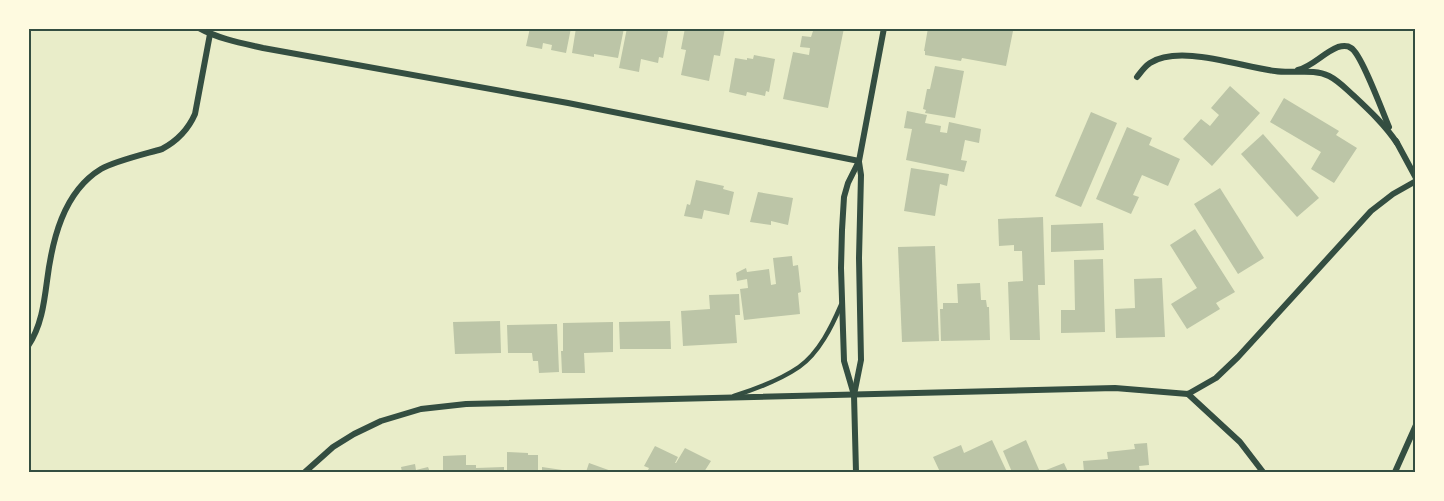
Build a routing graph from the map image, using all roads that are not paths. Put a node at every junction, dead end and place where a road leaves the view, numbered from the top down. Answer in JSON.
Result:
{"nodes":[{"id":1,"x":199,"y":28,"type":"edge"},
{"id":2,"x":884,"y":28,"type":"edge"},
{"id":3,"x":210,"y":34,"type":"junction"},
{"id":4,"x":1286,"y":72,"type":"junction"},
{"id":5,"x":1137,"y":77,"type":"dead end"},
{"id":6,"x":1397,"y":143,"type":"junction"},
{"id":7,"x":859,"y":161,"type":"junction"},
{"id":8,"x":1416,"y":179,"type":"edge"},
{"id":9,"x":842,"y":301,"type":"junction"},
{"id":10,"x":28,"y":346,"type":"edge"},
{"id":11,"x":1188,"y":394,"type":"junction"},
{"id":12,"x":854,"y":395,"type":"junction"},
{"id":13,"x":728,"y":398,"type":"junction"},
{"id":14,"x":1416,"y":425,"type":"edge"},
{"id":15,"x":304,"y":472,"type":"edge"},
{"id":16,"x":856,"y":472,"type":"edge"},
{"id":17,"x":1263,"y":472,"type":"edge"},
{"id":18,"x":1395,"y":472,"type":"edge"}],
"edges":[{"from":1,"to":3,"type":"street"},
{"from":2,"to":7,"type":"street"},
{"from":3,"to":7,"type":"street"},
{"from":3,"to":10,"type":"street"},
{"from":4,"to":5,"type":"street"},
{"from":4,"to":6,"type":"street"},
{"from":4,"to":6,"type":"street"},
{"from":6,"to":8,"type":"street"},
{"from":7,"to":9,"type":"street"},
{"from":7,"to":12,"type":"street"},
{"from":8,"to":11,"type":"street"},
{"from":9,"to":12,"type":"street"},
{"from":9,"to":13,"type":"lane"},
{"from":11,"to":12,"type":"street"},
{"from":11,"to":17,"type":"street"},
{"from":12,"to":13,"type":"street"},
{"from":12,"to":16,"type":"street"},
{"from":13,"to":15,"type":"street"},
{"from":14,"to":18,"type":"street"}]}
